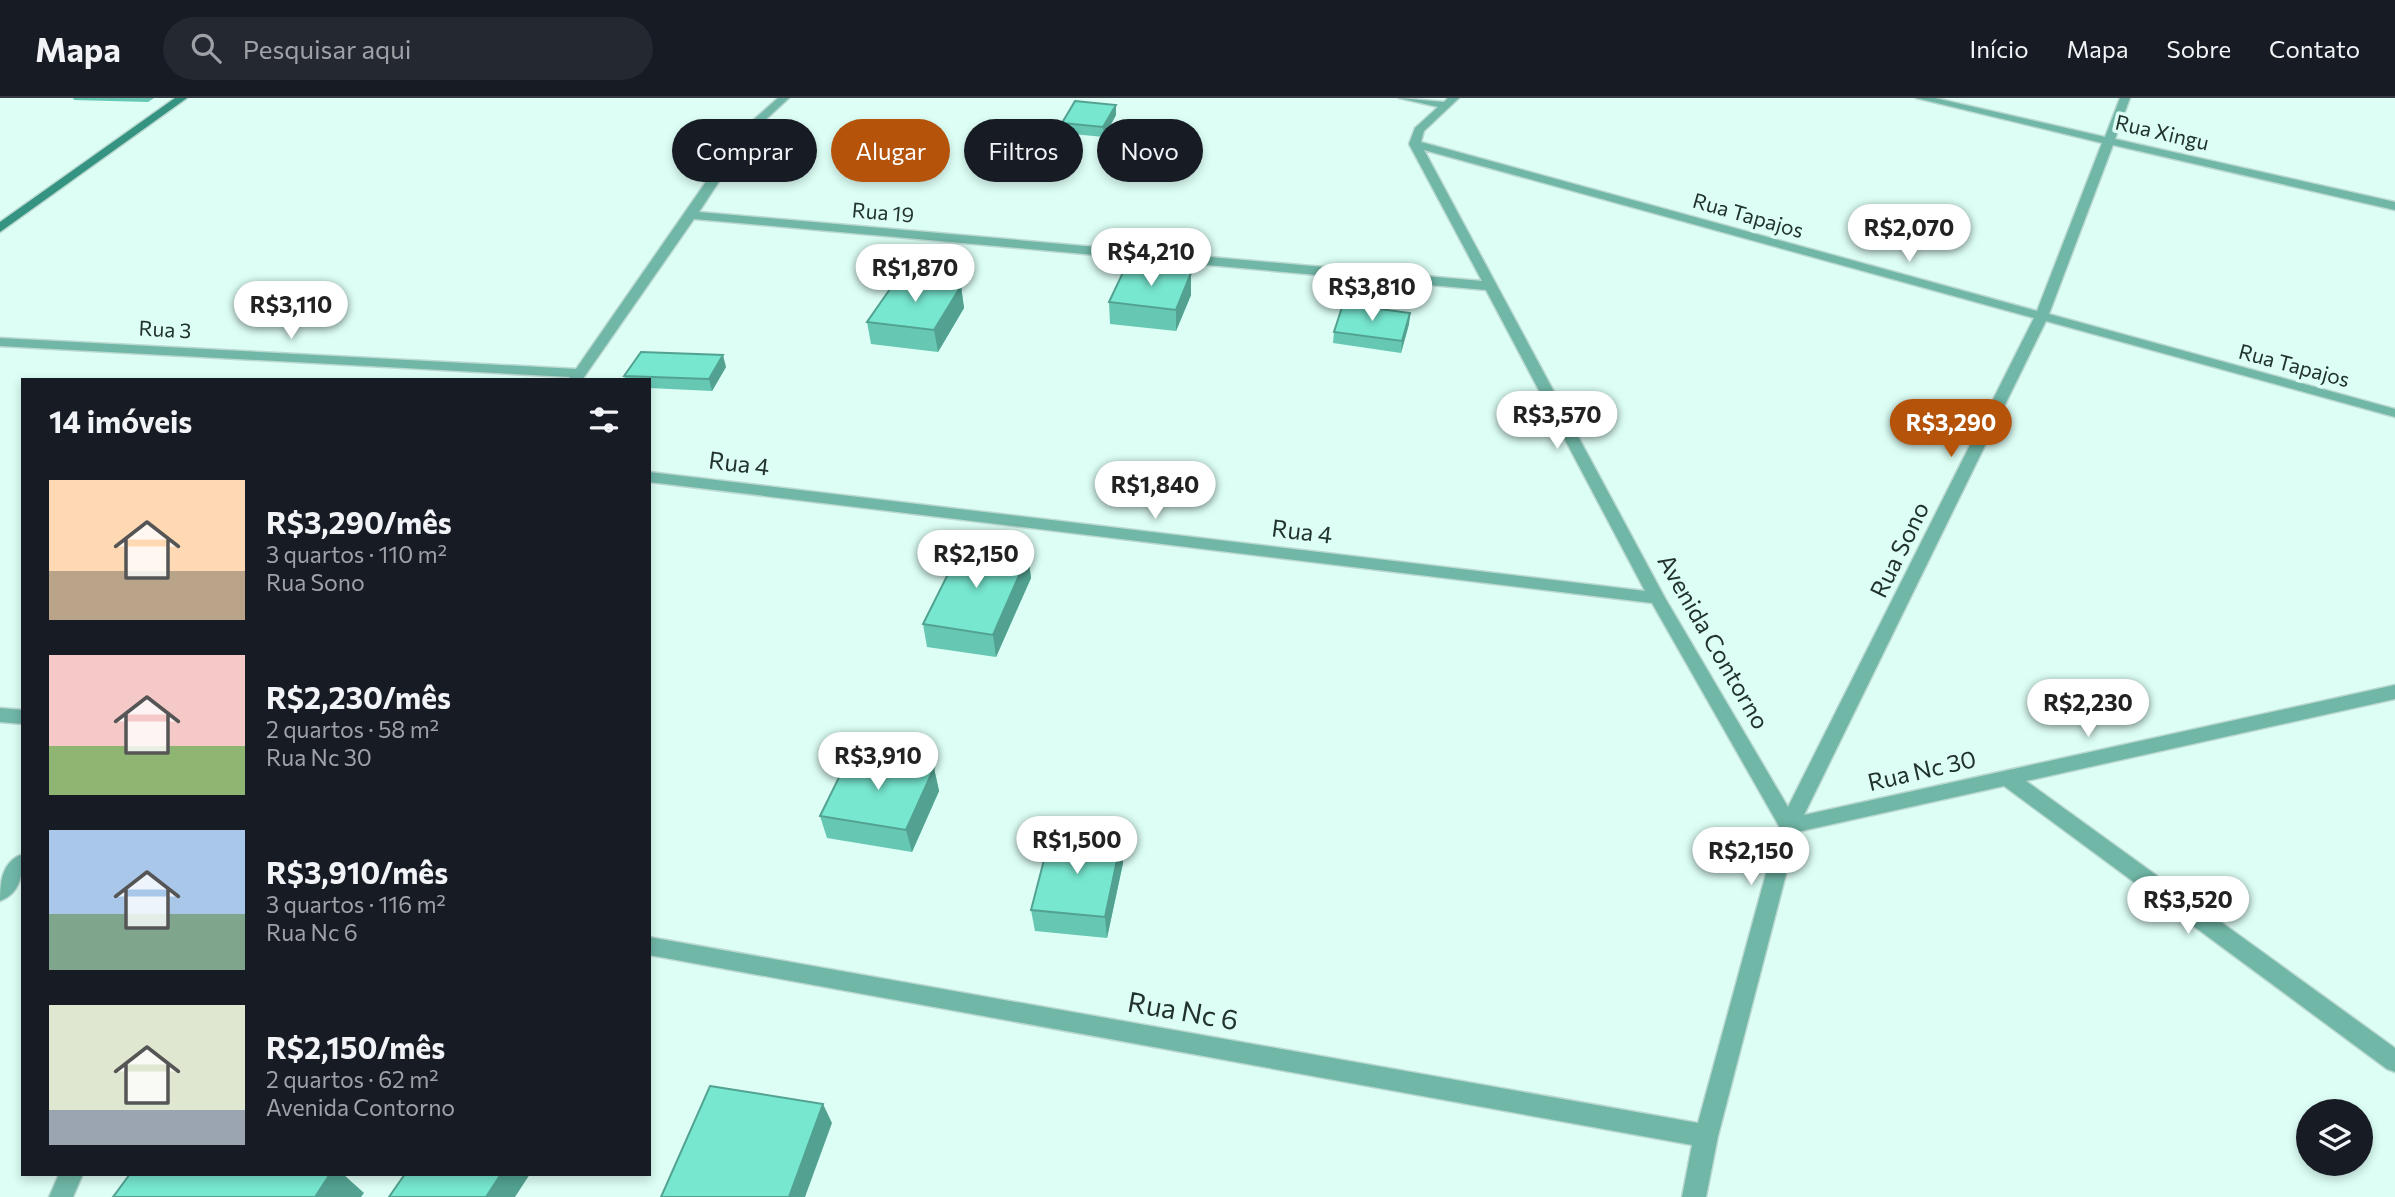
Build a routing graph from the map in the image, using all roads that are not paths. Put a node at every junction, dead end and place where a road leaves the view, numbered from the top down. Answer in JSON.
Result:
{"nodes":[{"id":1,"x":182,"y":98,"type":"edge"},
{"id":2,"x":785,"y":98,"type":"edge"},
{"id":3,"x":1404,"y":98,"type":"edge"},
{"id":4,"x":1921,"y":98,"type":"edge"},
{"id":5,"x":2125,"y":98,"type":"edge"},
{"id":6,"x":1449,"y":101,"type":"edge"},
{"id":7,"x":2110,"y":141,"type":"junction"},
{"id":8,"x":1415,"y":144,"type":"junction"},
{"id":9,"x":2395,"y":206,"type":"edge"},
{"id":10,"x":691,"y":215,"type":"junction"},
{"id":11,"x":0,"y":228,"type":"edge"},
{"id":12,"x":1489,"y":286,"type":"junction"},
{"id":13,"x":2041,"y":318,"type":"junction"},
{"id":14,"x":0,"y":342,"type":"edge"},
{"id":15,"x":578,"y":377,"type":"edge"},
{"id":16,"x":2395,"y":413,"type":"edge"},
{"id":17,"x":651,"y":477,"type":"edge"},
{"id":18,"x":1657,"y":598,"type":"junction"},
{"id":19,"x":2395,"y":692,"type":"edge"},
{"id":20,"x":0,"y":715,"type":"edge"},
{"id":21,"x":21,"y":717,"type":"edge"},
{"id":22,"x":2006,"y":777,"type":"junction"},
{"id":23,"x":1789,"y":826,"type":"junction"},
{"id":24,"x":21,"y":865,"type":"edge"},
{"id":25,"x":0,"y":892,"type":"edge"},
{"id":26,"x":651,"y":946,"type":"edge"},
{"id":27,"x":2395,"y":1061,"type":"edge"},
{"id":28,"x":1706,"y":1136,"type":"junction"},
{"id":29,"x":70,"y":1176,"type":"edge"},
{"id":30,"x":61,"y":1197,"type":"edge"},
{"id":31,"x":1694,"y":1197,"type":"edge"}],
"edges":[{"from":1,"to":11,"type":"street"},
{"from":2,"to":10,"type":"street"},
{"from":3,"to":6,"type":"street"},
{"from":4,"to":7,"type":"street","name":"Rua Xingu"},
{"from":5,"to":7,"type":"street","name":"Rua Sono"},
{"from":6,"to":8,"type":"street"},
{"from":7,"to":9,"type":"street","name":"Rua Xingu"},
{"from":7,"to":13,"type":"street","name":"Rua Sono"},
{"from":8,"to":12,"type":"street","name":"Avenida Contorno"},
{"from":8,"to":13,"type":"street","name":"Rua Tapajos"},
{"from":10,"to":12,"type":"street","name":"Rua 19"},
{"from":10,"to":15,"type":"street"},
{"from":12,"to":18,"type":"street","name":"Avenida Contorno"},
{"from":13,"to":16,"type":"street","name":"Rua Tapajos"},
{"from":13,"to":23,"type":"street","name":"Rua Sono"},
{"from":14,"to":15,"type":"street","name":"Rua 3"},
{"from":17,"to":18,"type":"street","name":"Rua 4"},
{"from":18,"to":23,"type":"street","name":"Avenida Contorno"},
{"from":19,"to":22,"type":"street","name":"Rua Nc 30"},
{"from":20,"to":21,"type":"street"},
{"from":22,"to":23,"type":"street","name":"Rua Nc 30"},
{"from":22,"to":27,"type":"street"},
{"from":23,"to":28,"type":"street"},
{"from":24,"to":25,"type":"street"},
{"from":26,"to":28,"type":"street","name":"Rua Nc 6"},
{"from":28,"to":31,"type":"street"},
{"from":29,"to":30,"type":"street"}]}
